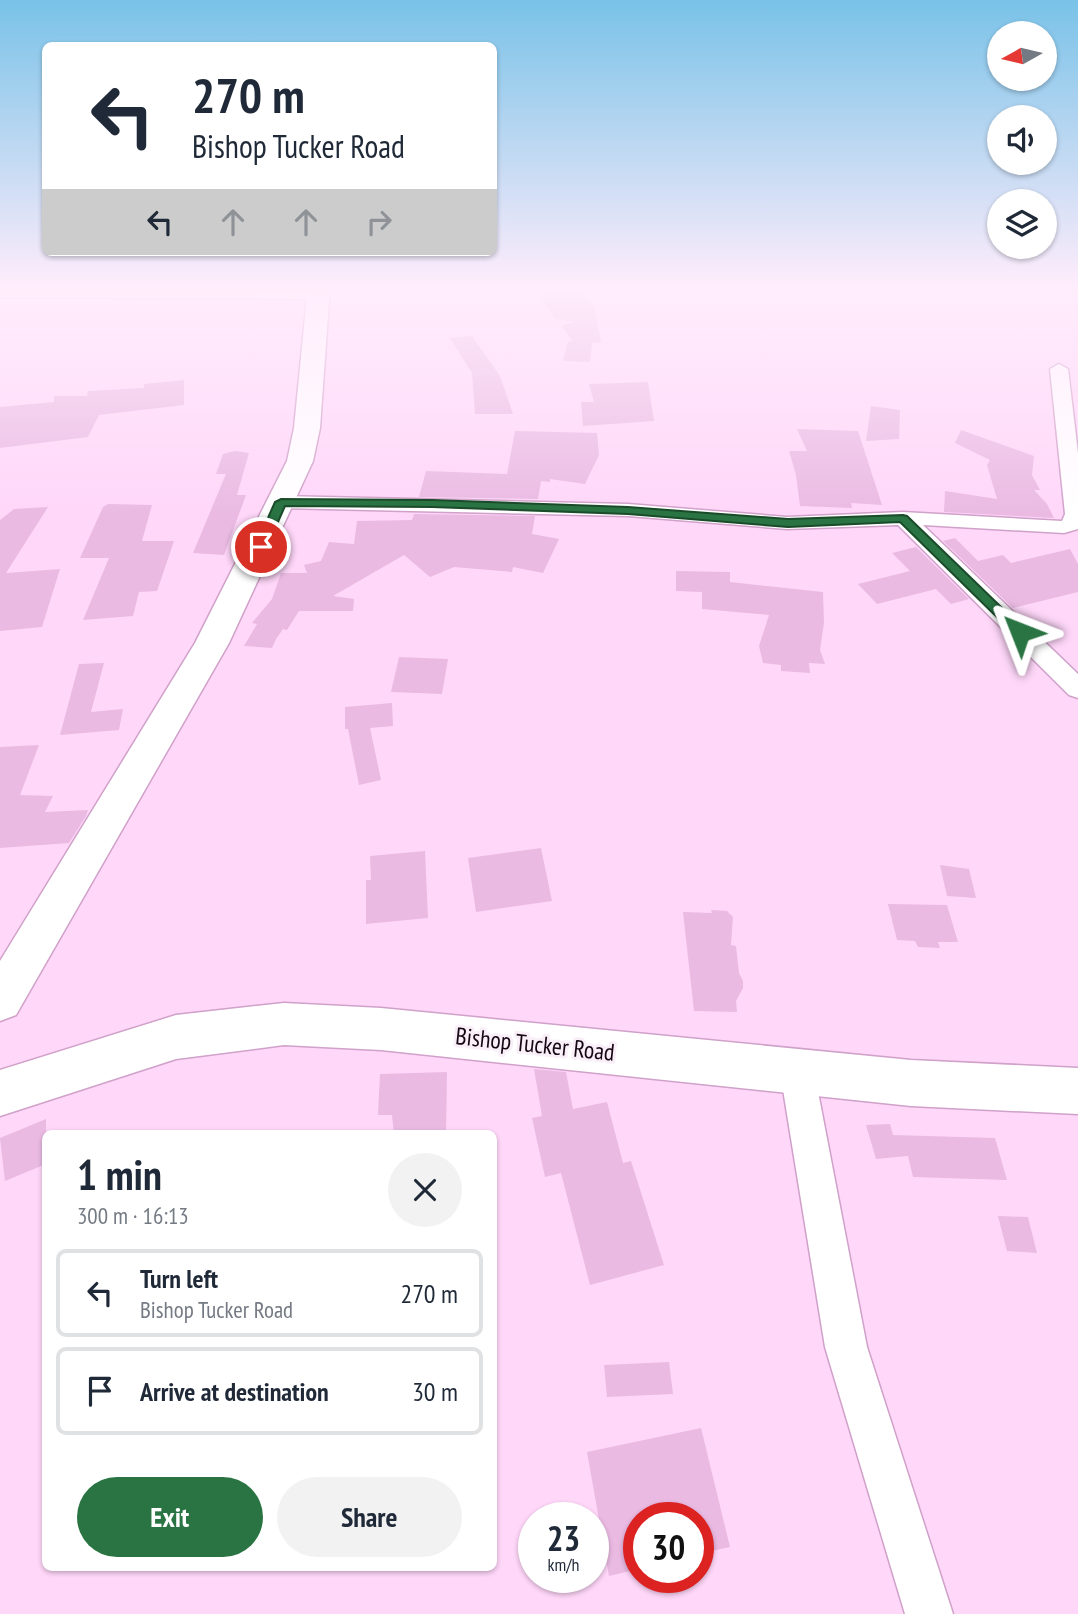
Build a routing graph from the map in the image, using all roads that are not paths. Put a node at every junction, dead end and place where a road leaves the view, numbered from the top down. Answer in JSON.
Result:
{"nodes":[{"id":1,"x":312,"y":362,"type":"edge"},
{"id":2,"x":1059,"y":369,"type":"dead end"},
{"id":3,"x":281,"y":502,"type":"junction"},
{"id":4,"x":903,"y":519,"type":"junction"},
{"id":5,"x":1078,"y":689,"type":"edge"},
{"id":6,"x":0,"y":1001,"type":"edge"},
{"id":7,"x":797,"y":1071,"type":"junction"},
{"id":8,"x":1078,"y":1091,"type":"edge"},
{"id":9,"x":0,"y":1093,"type":"edge"},
{"id":10,"x":929,"y":1614,"type":"edge"}],
"edges":[{"from":1,"to":3,"type":"main road"},
{"from":2,"to":4,"type":"street"},
{"from":3,"to":4,"type":"street"},
{"from":3,"to":6,"type":"main road"},
{"from":4,"to":5,"type":"street"},
{"from":7,"to":8,"type":"main road","name":"Bishop Tucker Road"},
{"from":7,"to":9,"type":"main road","name":"Bishop Tucker Road"},
{"from":7,"to":10,"type":"street"}]}
